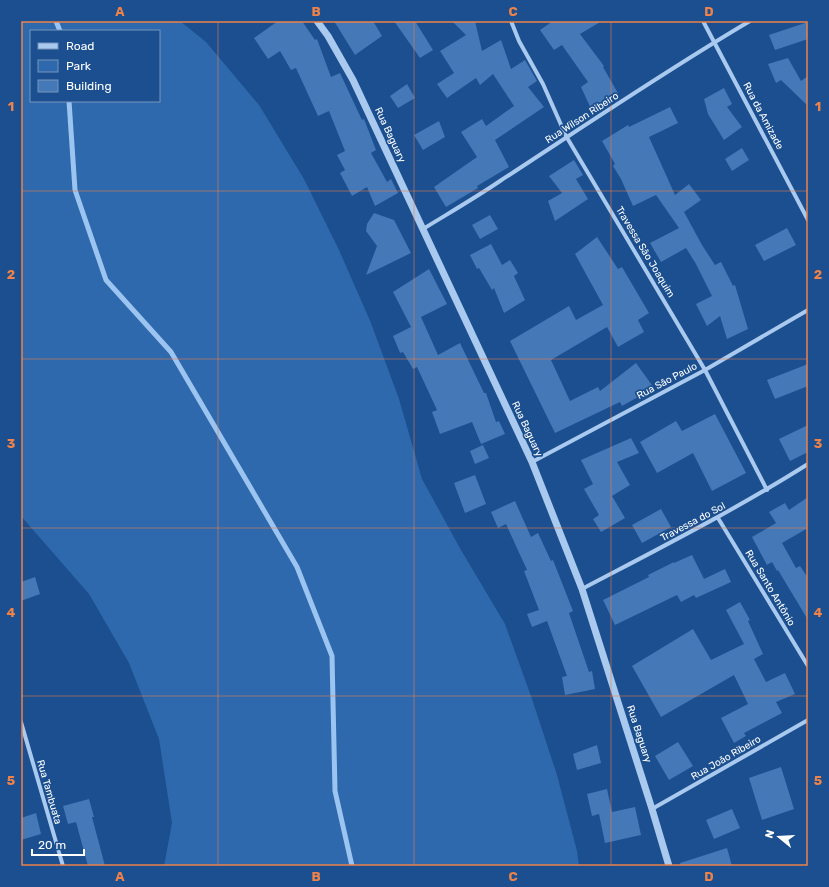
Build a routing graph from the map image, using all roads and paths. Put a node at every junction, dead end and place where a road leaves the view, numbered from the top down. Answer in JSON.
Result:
{"nodes":[{"id":1,"x":317,"y":21,"type":"edge"},
{"id":2,"x":511,"y":21,"type":"edge"},
{"id":3,"x":703,"y":21,"type":"edge"},
{"id":4,"x":750,"y":21,"type":"edge"},
{"id":5,"x":714,"y":42,"type":"junction"},
{"id":6,"x":566,"y":136,"type":"junction"},
{"id":7,"x":808,"y":220,"type":"edge"},
{"id":8,"x":423,"y":229,"type":"junction"},
{"id":9,"x":808,"y":310,"type":"edge"},
{"id":10,"x":705,"y":370,"type":"junction"},
{"id":11,"x":532,"y":462,"type":"junction"},
{"id":12,"x":808,"y":464,"type":"edge"},
{"id":13,"x":767,"y":490,"type":"junction"},
{"id":14,"x":718,"y":518,"type":"junction"},
{"id":15,"x":582,"y":589,"type":"junction"},
{"id":16,"x":808,"y":666,"type":"edge"},
{"id":17,"x":808,"y":720,"type":"edge"},
{"id":18,"x":21,"y":722,"type":"edge"},
{"id":19,"x":652,"y":809,"type":"junction"},
{"id":20,"x":62,"y":866,"type":"edge"},
{"id":21,"x":669,"y":866,"type":"edge"}],
"edges":[{"from":1,"to":8,"type":"street","name":"Rua Baguary"},
{"from":2,"to":6,"type":"street","name":"Travessa São Joaquim"},
{"from":3,"to":5,"type":"street","name":"Rua da Amizade"},
{"from":4,"to":5,"type":"street","name":"Rua Wilson Ribeiro"},
{"from":5,"to":6,"type":"street","name":"Rua Wilson Ribeiro"},
{"from":5,"to":7,"type":"street","name":"Rua da Amizade"},
{"from":6,"to":8,"type":"street","name":"Rua Wilson Ribeiro"},
{"from":6,"to":10,"type":"street","name":"Travessa São Joaquim"},
{"from":8,"to":11,"type":"street","name":"Rua Baguary"},
{"from":9,"to":10,"type":"street","name":"Rua São Paulo"},
{"from":10,"to":11,"type":"street","name":"Rua São Paulo"},
{"from":10,"to":13,"type":"street","name":"Travessa São Joaquim"},
{"from":11,"to":15,"type":"street","name":"Rua Baguary"},
{"from":12,"to":13,"type":"street","name":"Travessa do Sol"},
{"from":13,"to":14,"type":"street","name":"Travessa do Sol"},
{"from":14,"to":15,"type":"street","name":"Travessa do Sol"},
{"from":14,"to":16,"type":"street","name":"Rua Santo Antônio"},
{"from":15,"to":19,"type":"street","name":"Rua Baguary"},
{"from":17,"to":19,"type":"street","name":"Rua João Ribeiro"},
{"from":18,"to":20,"type":"street","name":"Rua Tambuata"},
{"from":19,"to":21,"type":"street","name":"Rua Baguary"}]}
